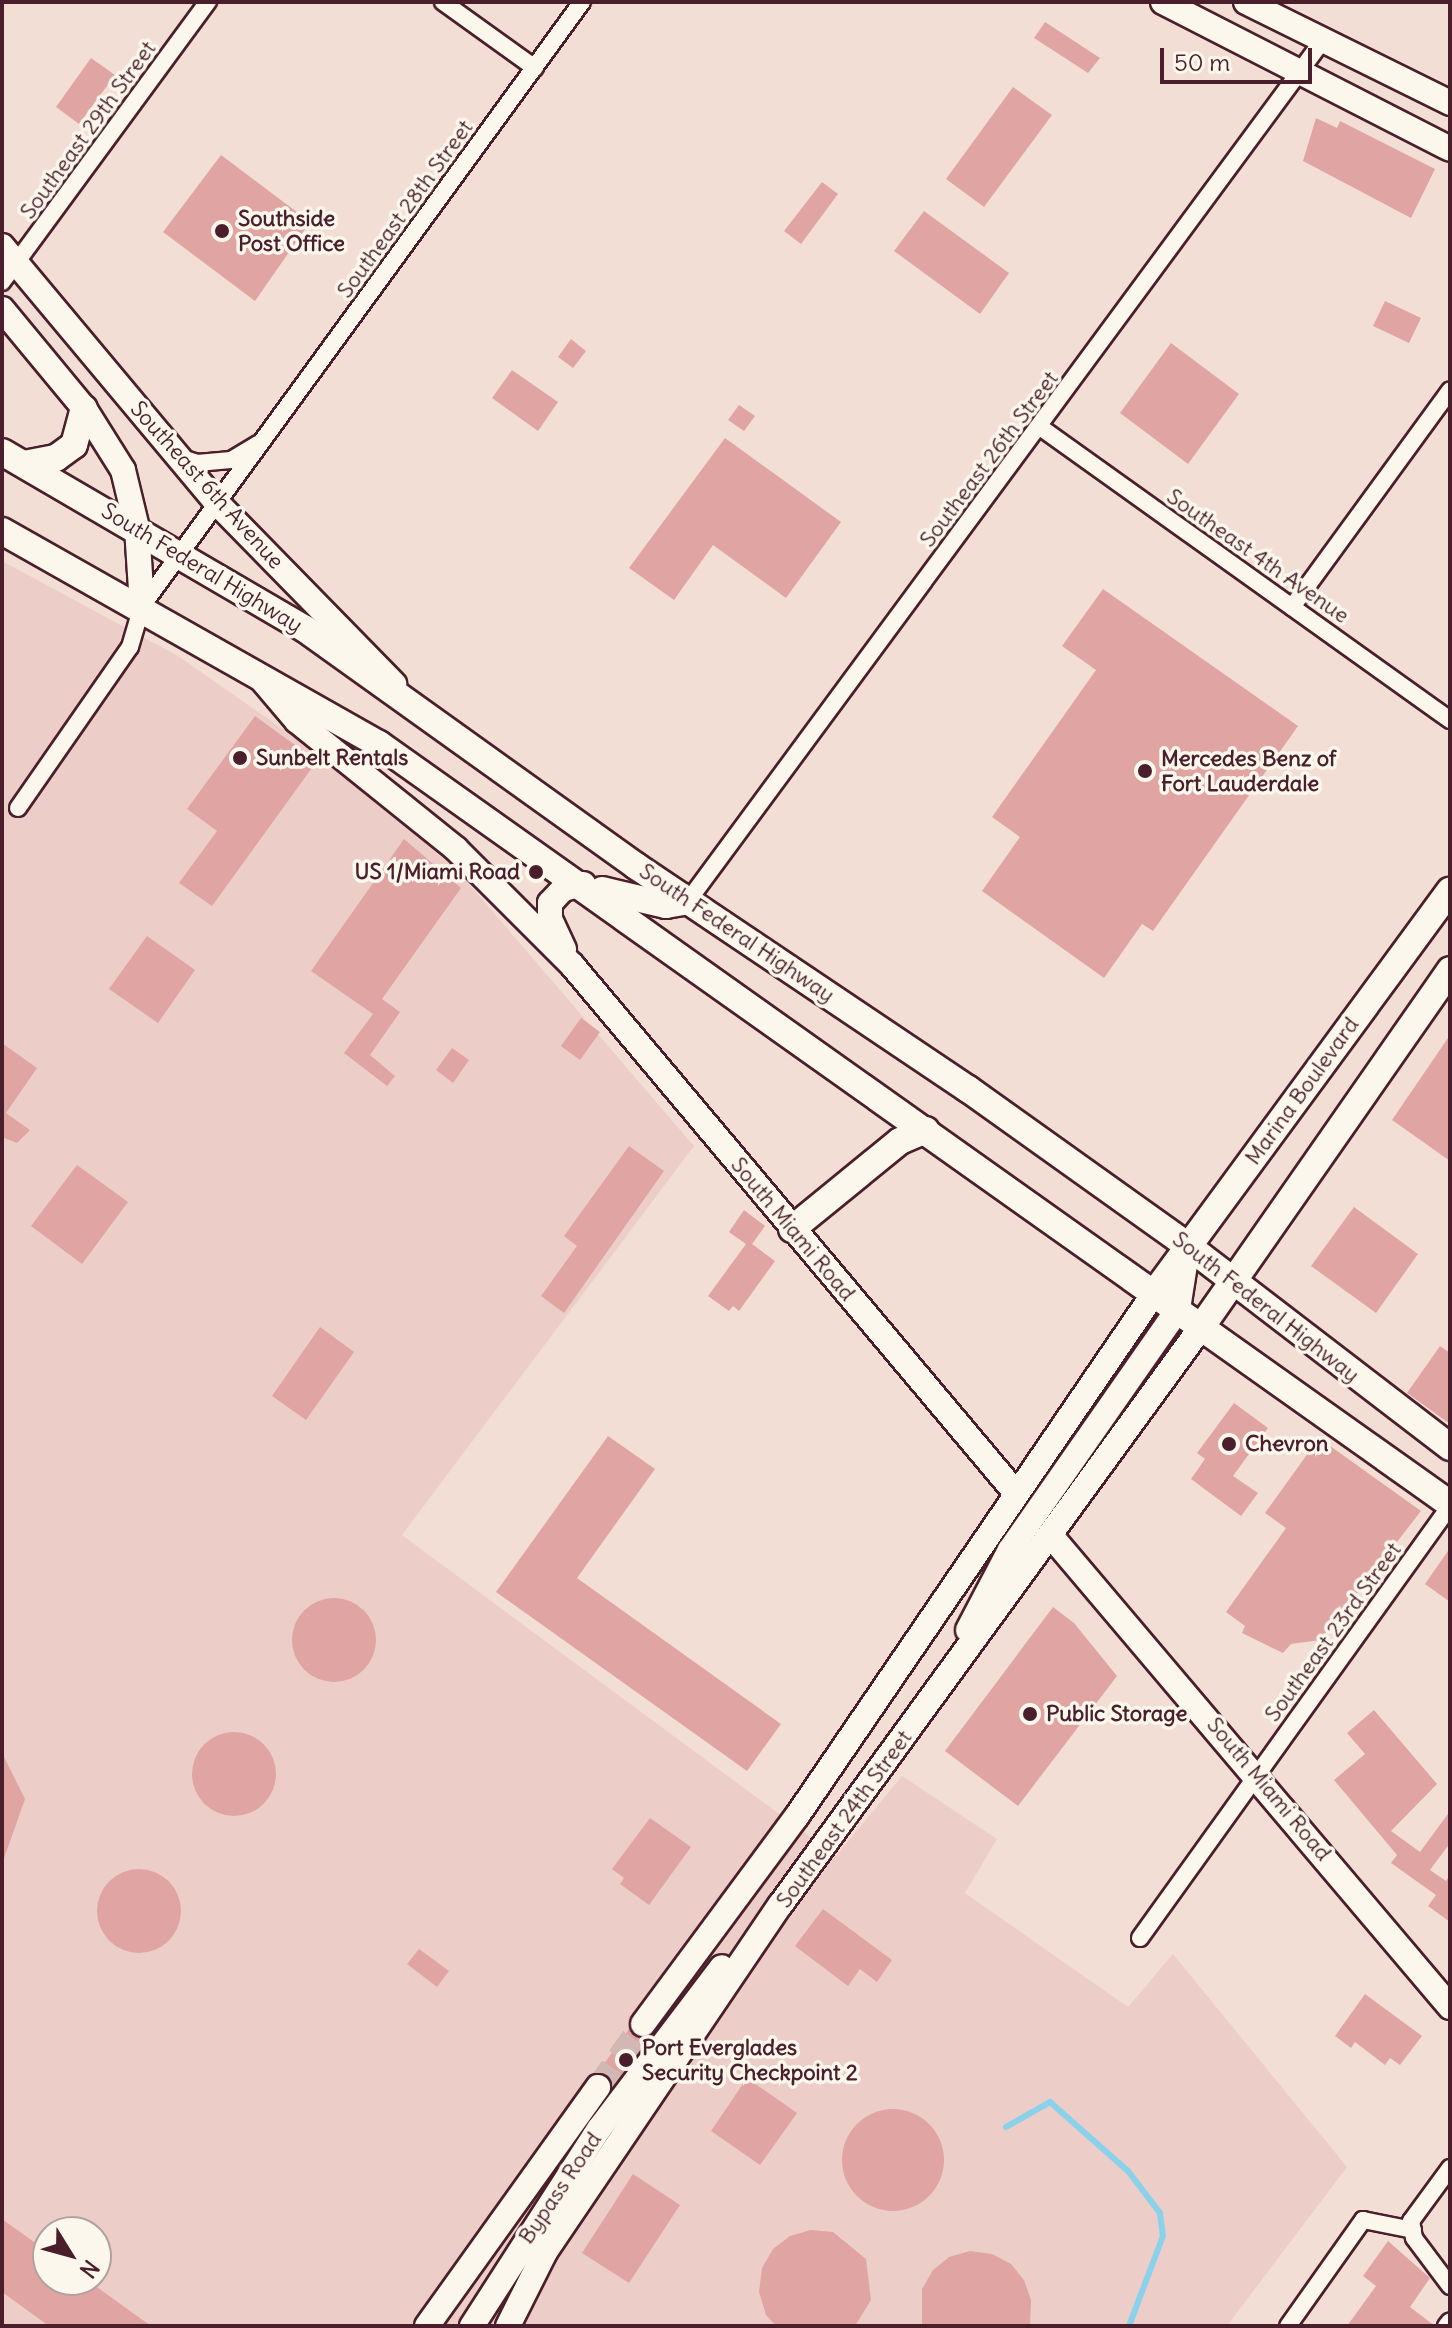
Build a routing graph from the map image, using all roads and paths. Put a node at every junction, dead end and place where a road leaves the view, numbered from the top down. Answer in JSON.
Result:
{"nodes":[{"id":1,"x":208,"y":2,"type":"edge"},
{"id":2,"x":443,"y":2,"type":"edge"},
{"id":3,"x":582,"y":2,"type":"edge"},
{"id":4,"x":1163,"y":2,"type":"edge"},
{"id":5,"x":1246,"y":2,"type":"edge"},
{"id":6,"x":1323,"y":40,"type":"junction"},
{"id":7,"x":535,"y":68,"type":"junction"},
{"id":8,"x":1300,"y":70,"type":"junction"},
{"id":9,"x":1450,"y":103,"type":"edge"},
{"id":10,"x":1450,"y":149,"type":"edge"},
{"id":11,"x":7,"y":264,"type":"edge"},
{"id":12,"x":2,"y":309,"type":"edge"},
{"id":13,"x":1450,"y":390,"type":"edge"},
{"id":14,"x":84,"y":408,"type":"junction"},
{"id":15,"x":1040,"y":427,"type":"junction"},
{"id":16,"x":263,"y":441,"type":"junction"},
{"id":17,"x":179,"y":457,"type":"junction"},
{"id":18,"x":13,"y":458,"type":"edge"},
{"id":19,"x":218,"y":504,"type":"junction"},
{"id":20,"x":137,"y":528,"type":"junction"},
{"id":21,"x":2,"y":531,"type":"edge"},
{"id":22,"x":180,"y":554,"type":"junction"},
{"id":23,"x":142,"y":606,"type":"junction"},
{"id":24,"x":1292,"y":607,"type":"junction"},
{"id":25,"x":256,"y":672,"type":"junction"},
{"id":26,"x":424,"y":714,"type":"junction"},
{"id":27,"x":1450,"y":720,"type":"edge"},
{"id":28,"x":18,"y":808,"type":"dead end"},
{"id":29,"x":583,"y":884,"type":"junction"},
{"id":30,"x":1450,"y":891,"type":"edge"},
{"id":31,"x":688,"y":901,"type":"junction"},
{"id":32,"x":572,"y":965,"type":"junction"},
{"id":33,"x":1450,"y":970,"type":"edge"},
{"id":34,"x":926,"y":1130,"type":"junction"},
{"id":35,"x":792,"y":1229,"type":"junction"},
{"id":36,"x":1188,"y":1246,"type":"junction"},
{"id":37,"x":1234,"y":1282,"type":"junction"},
{"id":38,"x":1155,"y":1292,"type":"junction"},
{"id":39,"x":1178,"y":1309,"type":"junction"},
{"id":40,"x":1202,"y":1326,"type":"junction"},
{"id":41,"x":1450,"y":1447,"type":"edge"},
{"id":42,"x":1015,"y":1492,"type":"junction"},
{"id":43,"x":1450,"y":1505,"type":"edge"},
{"id":44,"x":1052,"y":1537,"type":"junction"},
{"id":45,"x":932,"y":1700,"type":"junction"},
{"id":46,"x":852,"y":1737,"type":"junction"},
{"id":47,"x":897,"y":1746,"type":"junction"},
{"id":48,"x":1258,"y":1775,"type":"junction"},
{"id":49,"x":797,"y":1816,"type":"junction"},
{"id":50,"x":781,"y":1904,"type":"junction"},
{"id":51,"x":1140,"y":1938,"type":"dead end"},
{"id":52,"x":1450,"y":2007,"type":"edge"},
{"id":53,"x":643,"y":2024,"type":"tunnel mouth"},
{"id":54,"x":653,"y":2054,"type":"junction"},
{"id":55,"x":598,"y":2087,"type":"tunnel mouth"},
{"id":56,"x":1450,"y":2168,"type":"edge"},
{"id":57,"x":1413,"y":2230,"type":"junction"},
{"id":58,"x":1450,"y":2286,"type":"edge"},
{"id":59,"x":1450,"y":2321,"type":"edge"},
{"id":60,"x":427,"y":2326,"type":"edge"},
{"id":61,"x":472,"y":2326,"type":"edge"},
{"id":62,"x":508,"y":2326,"type":"edge"},
{"id":63,"x":1288,"y":2326,"type":"edge"},
{"id":64,"x":1446,"y":2326,"type":"edge"}],
"edges":[{"from":1,"to":11,"type":"street","name":"Southeast 29th Street"},
{"from":2,"to":7,"type":"street"},
{"from":3,"to":7,"type":"street","name":"Southeast 28th Street"},
{"from":4,"to":8,"type":"street"},
{"from":5,"to":6,"type":"street"},
{"from":6,"to":8,"type":"street","name":"Southeast 26th Street"},
{"from":6,"to":9,"type":"street"},
{"from":7,"to":16,"type":"street","name":"Southeast 28th Street"},
{"from":8,"to":10,"type":"street"},
{"from":8,"to":15,"type":"street","name":"Southeast 26th Street"},
{"from":11,"to":17,"type":"street","name":"Southeast 6th Avenue"},
{"from":12,"to":14,"type":"street","name":"Southeast 6th Avenue"},
{"from":13,"to":24,"type":"street"},
{"from":14,"to":18,"type":"main road"},
{"from":14,"to":20,"type":"street","name":"Southeast 6th Avenue"},
{"from":15,"to":24,"type":"street","name":"Southeast 4th Avenue"},
{"from":15,"to":31,"type":"street","name":"Southeast 26th Street"},
{"from":16,"to":17,"type":"street","name":"Southeast 28th Street"},
{"from":16,"to":19,"type":"street","name":"Southeast 28th Street"},
{"from":17,"to":19,"type":"street","name":"Southeast 6th Avenue"},
{"from":18,"to":20,"type":"main road","name":"South Federal Highway"},
{"from":19,"to":22,"type":"street","name":"Southeast 28th Street"},
{"from":19,"to":26,"type":"street","name":"Southeast 6th Avenue"},
{"from":20,"to":22,"type":"main road","name":"South Federal Highway"},
{"from":20,"to":23,"type":"street","name":"Southeast 6th Avenue"},
{"from":21,"to":23,"type":"main road"},
{"from":22,"to":23,"type":"street","name":"Southeast 28th Street"},
{"from":22,"to":26,"type":"main road","name":"South Federal Highway"},
{"from":23,"to":25,"type":"main road"},
{"from":23,"to":28,"type":"street","name":"Southeast 28th Street"},
{"from":24,"to":27,"type":"street","name":"Southeast 4th Avenue"},
{"from":25,"to":29,"type":"main road"},
{"from":25,"to":32,"type":"street","name":"South Miami Road"},
{"from":26,"to":31,"type":"main road","name":"South Federal Highway"},
{"from":29,"to":31,"type":"main road"},
{"from":29,"to":32,"type":"street","name":"South Miami Road"},
{"from":29,"to":34,"type":"main road"},
{"from":30,"to":36,"type":"main road","name":"Marina Boulevard"},
{"from":31,"to":36,"type":"main road","name":"South Federal Highway"},
{"from":32,"to":35,"type":"street","name":"South Miami Road"},
{"from":33,"to":37,"type":"main road"},
{"from":34,"to":35,"type":"main road"},
{"from":34,"to":38,"type":"main road"},
{"from":35,"to":42,"type":"street","name":"South Miami Road"},
{"from":36,"to":37,"type":"main road","name":"South Federal Highway"},
{"from":36,"to":38,"type":"main road","name":"Marina Boulevard"},
{"from":36,"to":39,"type":"street"},
{"from":37,"to":40,"type":"main road"},
{"from":37,"to":41,"type":"main road","name":"South Federal Highway"},
{"from":38,"to":39,"type":"main road"},
{"from":38,"to":42,"type":"street","name":"Southeast 24th Street"},
{"from":39,"to":40,"type":"main road"},
{"from":39,"to":45,"type":"street"},
{"from":40,"to":43,"type":"main road"},
{"from":40,"to":44,"type":"street","name":"Southeast 24th Street"},
{"from":42,"to":46,"type":"street","name":"Southeast 24th Street"},
{"from":43,"to":48,"type":"street","name":"Southeast 23rd Street"},
{"from":44,"to":45,"type":"street","name":"Southeast 24th Street"},
{"from":44,"to":48,"type":"street","name":"South Miami Road"},
{"from":45,"to":47,"type":"street","name":"Southeast 24th Street"},
{"from":46,"to":47,"type":"street"},
{"from":46,"to":49,"type":"street","name":"Southeast 24th Street"},
{"from":47,"to":50,"type":"street","name":"Southeast 24th Street"},
{"from":48,"to":51,"type":"street","name":"Southeast 23rd Street"},
{"from":48,"to":52,"type":"street","name":"South Miami Road"},
{"from":49,"to":53,"type":"street","name":"Southeast 24th Street"},
{"from":49,"to":54,"type":"street","name":"Bypass Road"},
{"from":50,"to":54,"type":"street","name":"Bypass Road"},
{"from":50,"to":62,"type":"street","name":"Southeast 24th Street"},
{"from":54,"to":61,"type":"street","name":"Bypass Road"},
{"from":55,"to":60,"type":"street"},
{"from":56,"to":57,"type":"street"},
{"from":57,"to":58,"type":"street"},
{"from":57,"to":63,"type":"street"},
{"from":59,"to":64,"type":"street"}]}
